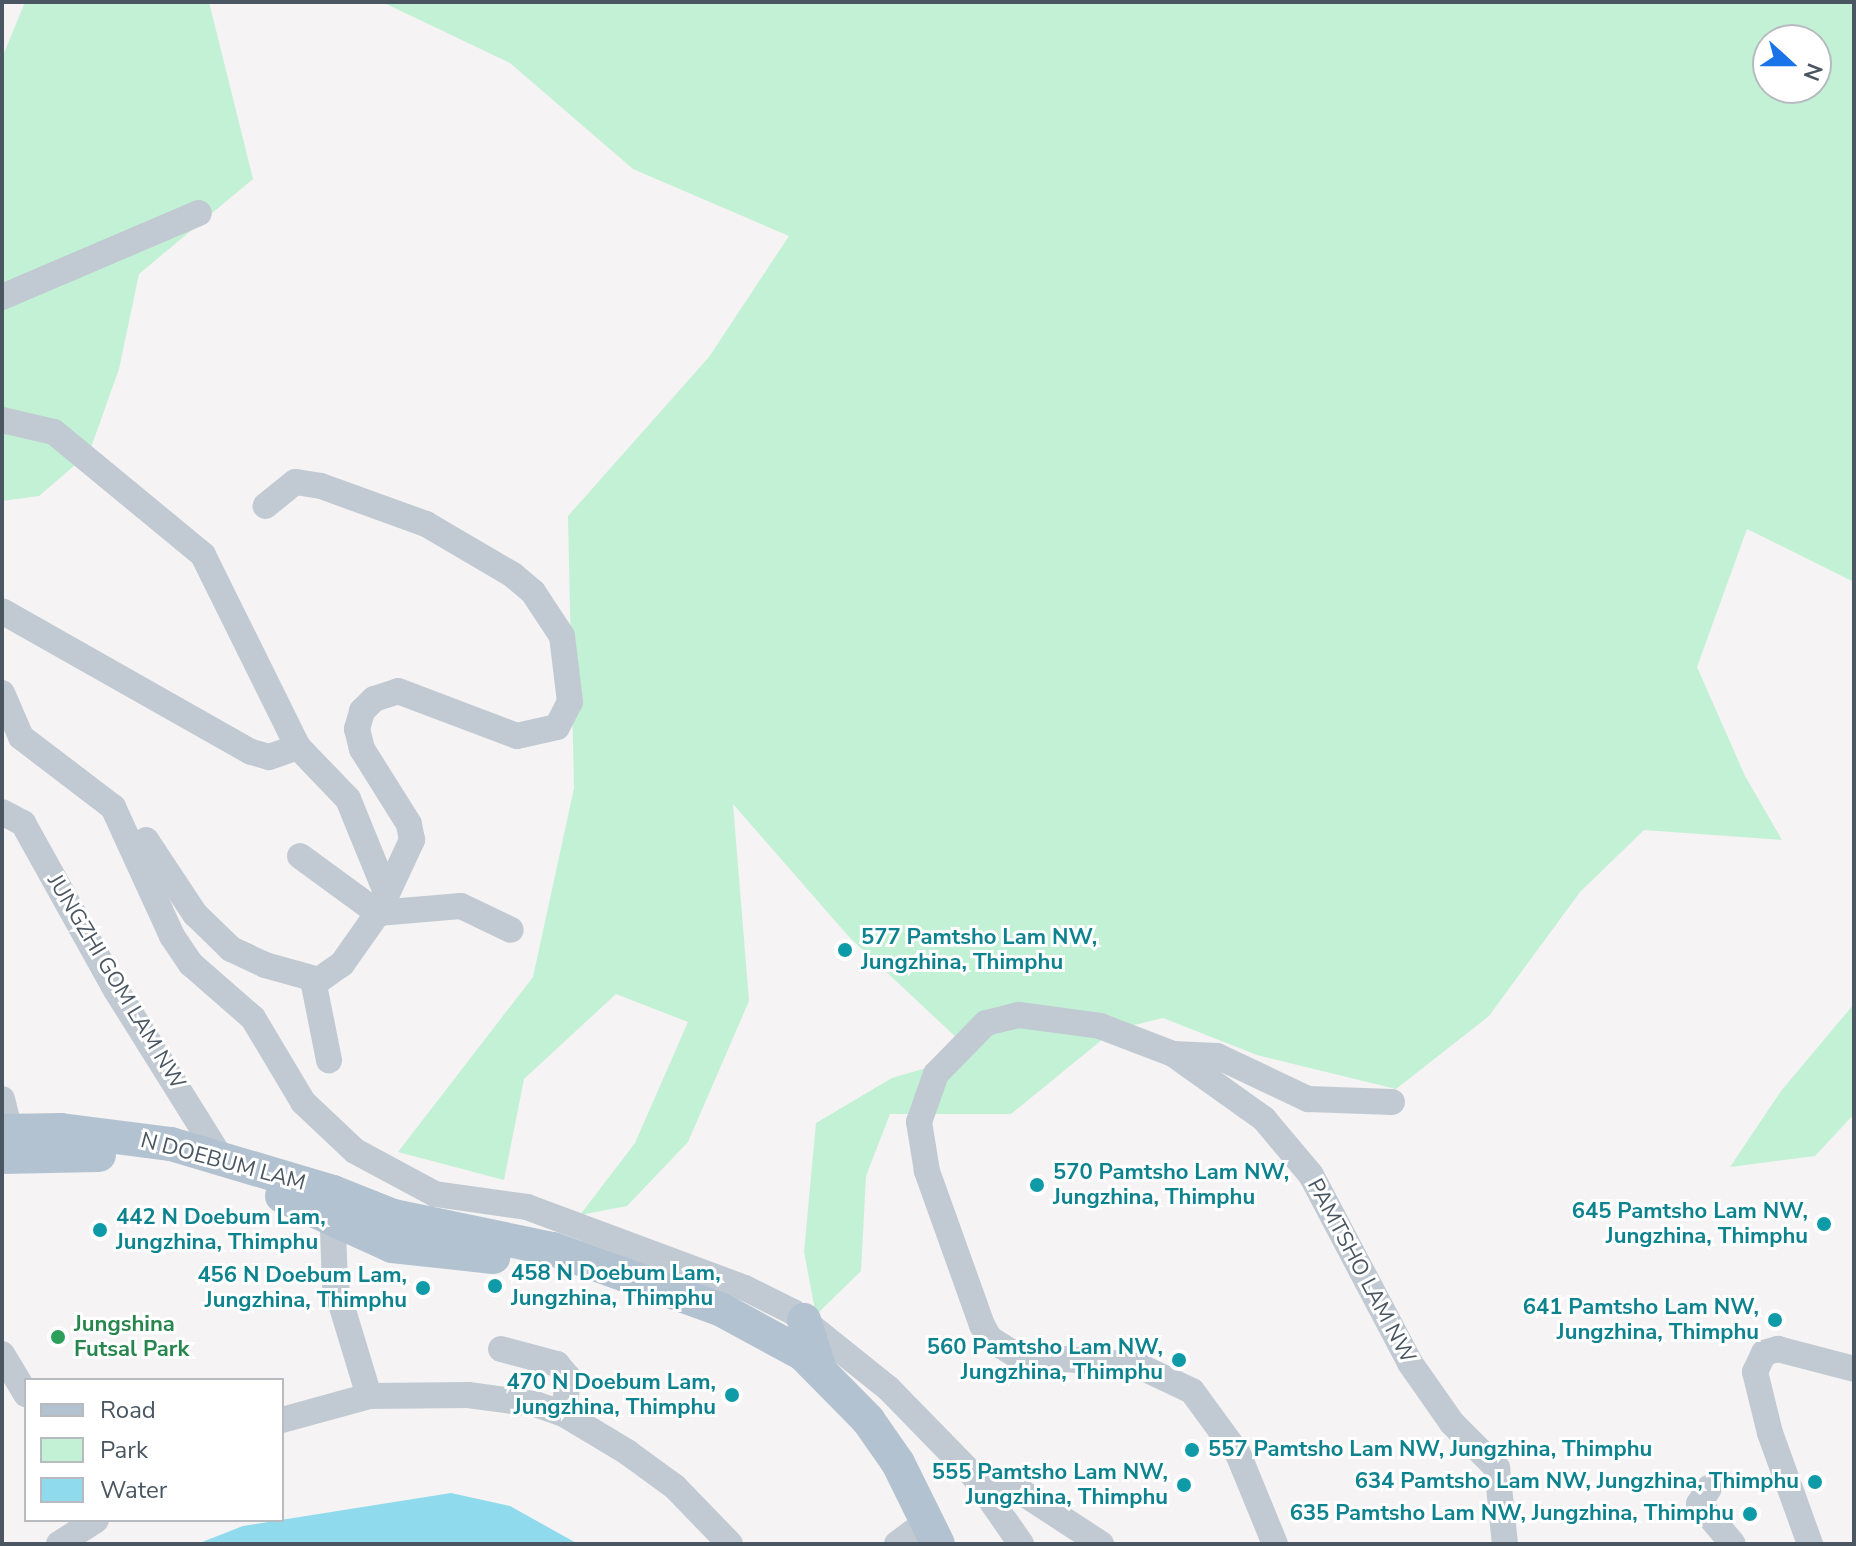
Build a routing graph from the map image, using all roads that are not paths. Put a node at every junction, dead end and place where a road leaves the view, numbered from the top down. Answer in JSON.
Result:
{"nodes":[{"id":1,"x":199,"y":213,"type":"dead end"},
{"id":2,"x":2,"y":297,"type":"edge"},
{"id":3,"x":2,"y":420,"type":"edge"},
{"id":4,"x":265,"y":506,"type":"dead end"},
{"id":5,"x":2,"y":611,"type":"edge"},
{"id":6,"x":2,"y":693,"type":"edge"},
{"id":7,"x":298,"y":747,"type":"junction"},
{"id":8,"x":113,"y":807,"type":"junction"},
{"id":9,"x":2,"y":812,"type":"edge"},
{"id":10,"x":300,"y":856,"type":"dead end"},
{"id":11,"x":382,"y":902,"type":"junction"},
{"id":12,"x":511,"y":930,"type":"dead end"},
{"id":13,"x":313,"y":980,"type":"junction"},
{"id":14,"x":1173,"y":1054,"type":"junction"},
{"id":15,"x":329,"y":1060,"type":"dead end"},
{"id":16,"x":1392,"y":1102,"type":"dead end"},
{"id":17,"x":4,"y":1129,"type":"edge"},
{"id":18,"x":223,"y":1161,"type":"junction"},
{"id":19,"x":332,"y":1204,"type":"junction"},
{"id":20,"x":804,"y":1320,"type":"junction"},
{"id":21,"x":501,"y":1349,"type":"dead end"},
{"id":22,"x":2,"y":1354,"type":"edge"},
{"id":23,"x":819,"y":1367,"type":"junction"},
{"id":24,"x":1854,"y":1369,"type":"edge"},
{"id":25,"x":24,"y":1391,"type":"edge"},
{"id":26,"x":369,"y":1396,"type":"junction"},
{"id":27,"x":564,"y":1414,"type":"junction"},
{"id":28,"x":284,"y":1419,"type":"edge"},
{"id":29,"x":974,"y":1476,"type":"junction"},
{"id":30,"x":1709,"y":1488,"type":"dead end"},
{"id":31,"x":93,"y":1522,"type":"edge"},
{"id":32,"x":917,"y":1541,"type":"edge"},
{"id":33,"x":59,"y":1544,"type":"edge"},
{"id":34,"x":730,"y":1544,"type":"edge"},
{"id":35,"x":1021,"y":1544,"type":"edge"},
{"id":36,"x":1101,"y":1544,"type":"edge"},
{"id":37,"x":1275,"y":1544,"type":"edge"},
{"id":38,"x":1505,"y":1544,"type":"edge"},
{"id":39,"x":1733,"y":1544,"type":"edge"},
{"id":40,"x":1810,"y":1544,"type":"edge"}],
"edges":[{"from":1,"to":2,"type":"street"},
{"from":3,"to":7,"type":"street"},
{"from":4,"to":11,"type":"street"},
{"from":5,"to":7,"type":"street"},
{"from":6,"to":8,"type":"street"},
{"from":7,"to":11,"type":"street"},
{"from":8,"to":13,"type":"street"},
{"from":8,"to":20,"type":"street"},
{"from":9,"to":18,"type":"street","name":"JUNGZHI GOM LAM NW"},
{"from":10,"to":11,"type":"street"},
{"from":11,"to":12,"type":"street"},
{"from":11,"to":13,"type":"street"},
{"from":13,"to":15,"type":"street"},
{"from":14,"to":16,"type":"street"},
{"from":14,"to":37,"type":"street","name":"PAMTSHO LAM NW"},
{"from":14,"to":38,"type":"street","name":"PAMTSHO LAM NW"},
{"from":17,"to":18,"type":"main road","name":"N DOEBUM LAM"},
{"from":17,"to":19,"type":"main road","name":"N DOEBUM LAM"},
{"from":18,"to":19,"type":"main road","name":"N DOEBUM LAM"},
{"from":19,"to":23,"type":"main road","name":"N DOEBUM LAM"},
{"from":19,"to":26,"type":"street"},
{"from":19,"to":32,"type":"main road","name":"N DOEBUM LAM"},
{"from":20,"to":23,"type":"main road"},
{"from":20,"to":29,"type":"street"},
{"from":21,"to":27,"type":"street"},
{"from":22,"to":25,"type":"street"},
{"from":23,"to":32,"type":"main road","name":"N DOEBUM LAM"},
{"from":24,"to":40,"type":"street"},
{"from":26,"to":27,"type":"street"},
{"from":26,"to":28,"type":"street"},
{"from":27,"to":34,"type":"street"},
{"from":29,"to":35,"type":"street"},
{"from":29,"to":36,"type":"street"},
{"from":30,"to":39,"type":"street"},
{"from":31,"to":33,"type":"street"}]}
